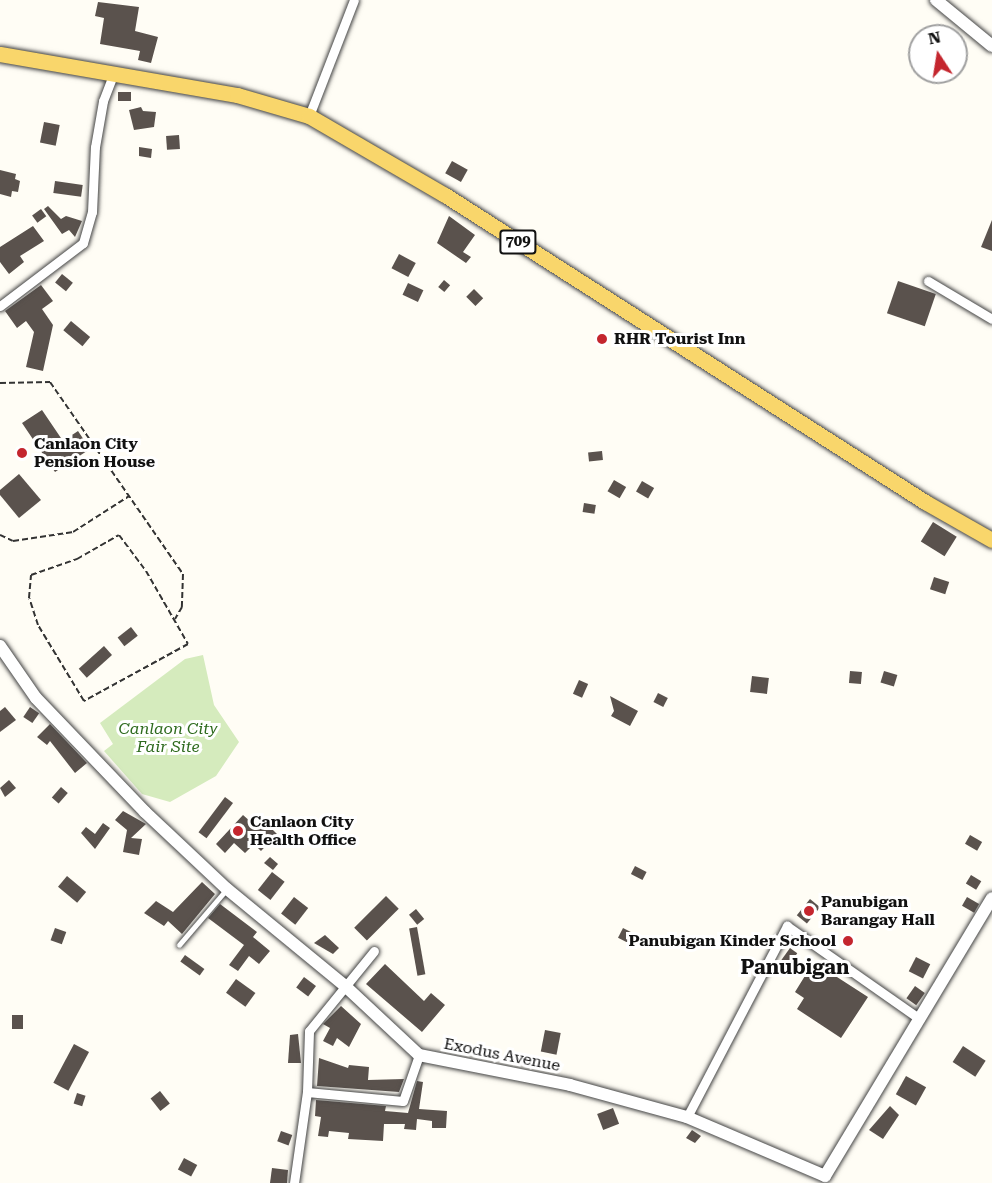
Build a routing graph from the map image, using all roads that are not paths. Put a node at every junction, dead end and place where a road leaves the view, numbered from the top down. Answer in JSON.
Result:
{"nodes":[{"id":1,"x":354,"y":0,"type":"edge"},
{"id":2,"x":936,"y":0,"type":"edge"},
{"id":3,"x":992,"y":46,"type":"edge"},
{"id":4,"x":0,"y":54,"type":"edge"},
{"id":5,"x":114,"y":72,"type":"junction"},
{"id":6,"x":309,"y":116,"type":"junction"},
{"id":7,"x":928,"y":281,"type":"dead end"},
{"id":8,"x":0,"y":306,"type":"edge"},
{"id":9,"x":992,"y":319,"type":"edge"},
{"id":10,"x":992,"y":540,"type":"edge"},
{"id":11,"x":0,"y":646,"type":"edge"},
{"id":12,"x":227,"y":889,"type":"junction"},
{"id":13,"x":992,"y":898,"type":"edge"},
{"id":14,"x":179,"y":945,"type":"dead end"},
{"id":15,"x":374,"y":951,"type":"dead end"},
{"id":16,"x":344,"y":985,"type":"junction"},
{"id":17,"x":920,"y":1019,"type":"junction"},
{"id":18,"x":419,"y":1055,"type":"junction"},
{"id":19,"x":308,"y":1092,"type":"junction"},
{"id":20,"x":687,"y":1117,"type":"junction"},
{"id":21,"x":823,"y":1180,"type":"edge"},
{"id":22,"x":294,"y":1183,"type":"edge"}],
"edges":[{"from":1,"to":6,"type":"street"},
{"from":2,"to":3,"type":"street"},
{"from":4,"to":5,"type":"main road","number":"709"},
{"from":5,"to":6,"type":"main road","number":"709"},
{"from":5,"to":8,"type":"street"},
{"from":6,"to":10,"type":"main road","number":"709"},
{"from":7,"to":9,"type":"street"},
{"from":11,"to":12,"type":"street","name":"Exodus Avenue"},
{"from":12,"to":14,"type":"lane"},
{"from":12,"to":16,"type":"street","name":"Exodus Avenue"},
{"from":13,"to":17,"type":"street","name":"Exodus Avenue"},
{"from":15,"to":16,"type":"street"},
{"from":16,"to":18,"type":"street","name":"Exodus Avenue"},
{"from":16,"to":19,"type":"street"},
{"from":17,"to":20,"type":"street"},
{"from":17,"to":21,"type":"street","name":"Exodus Avenue"},
{"from":18,"to":19,"type":"street"},
{"from":18,"to":20,"type":"street","name":"Exodus Avenue"},
{"from":19,"to":22,"type":"street"},
{"from":20,"to":21,"type":"street","name":"Exodus Avenue"}]}
